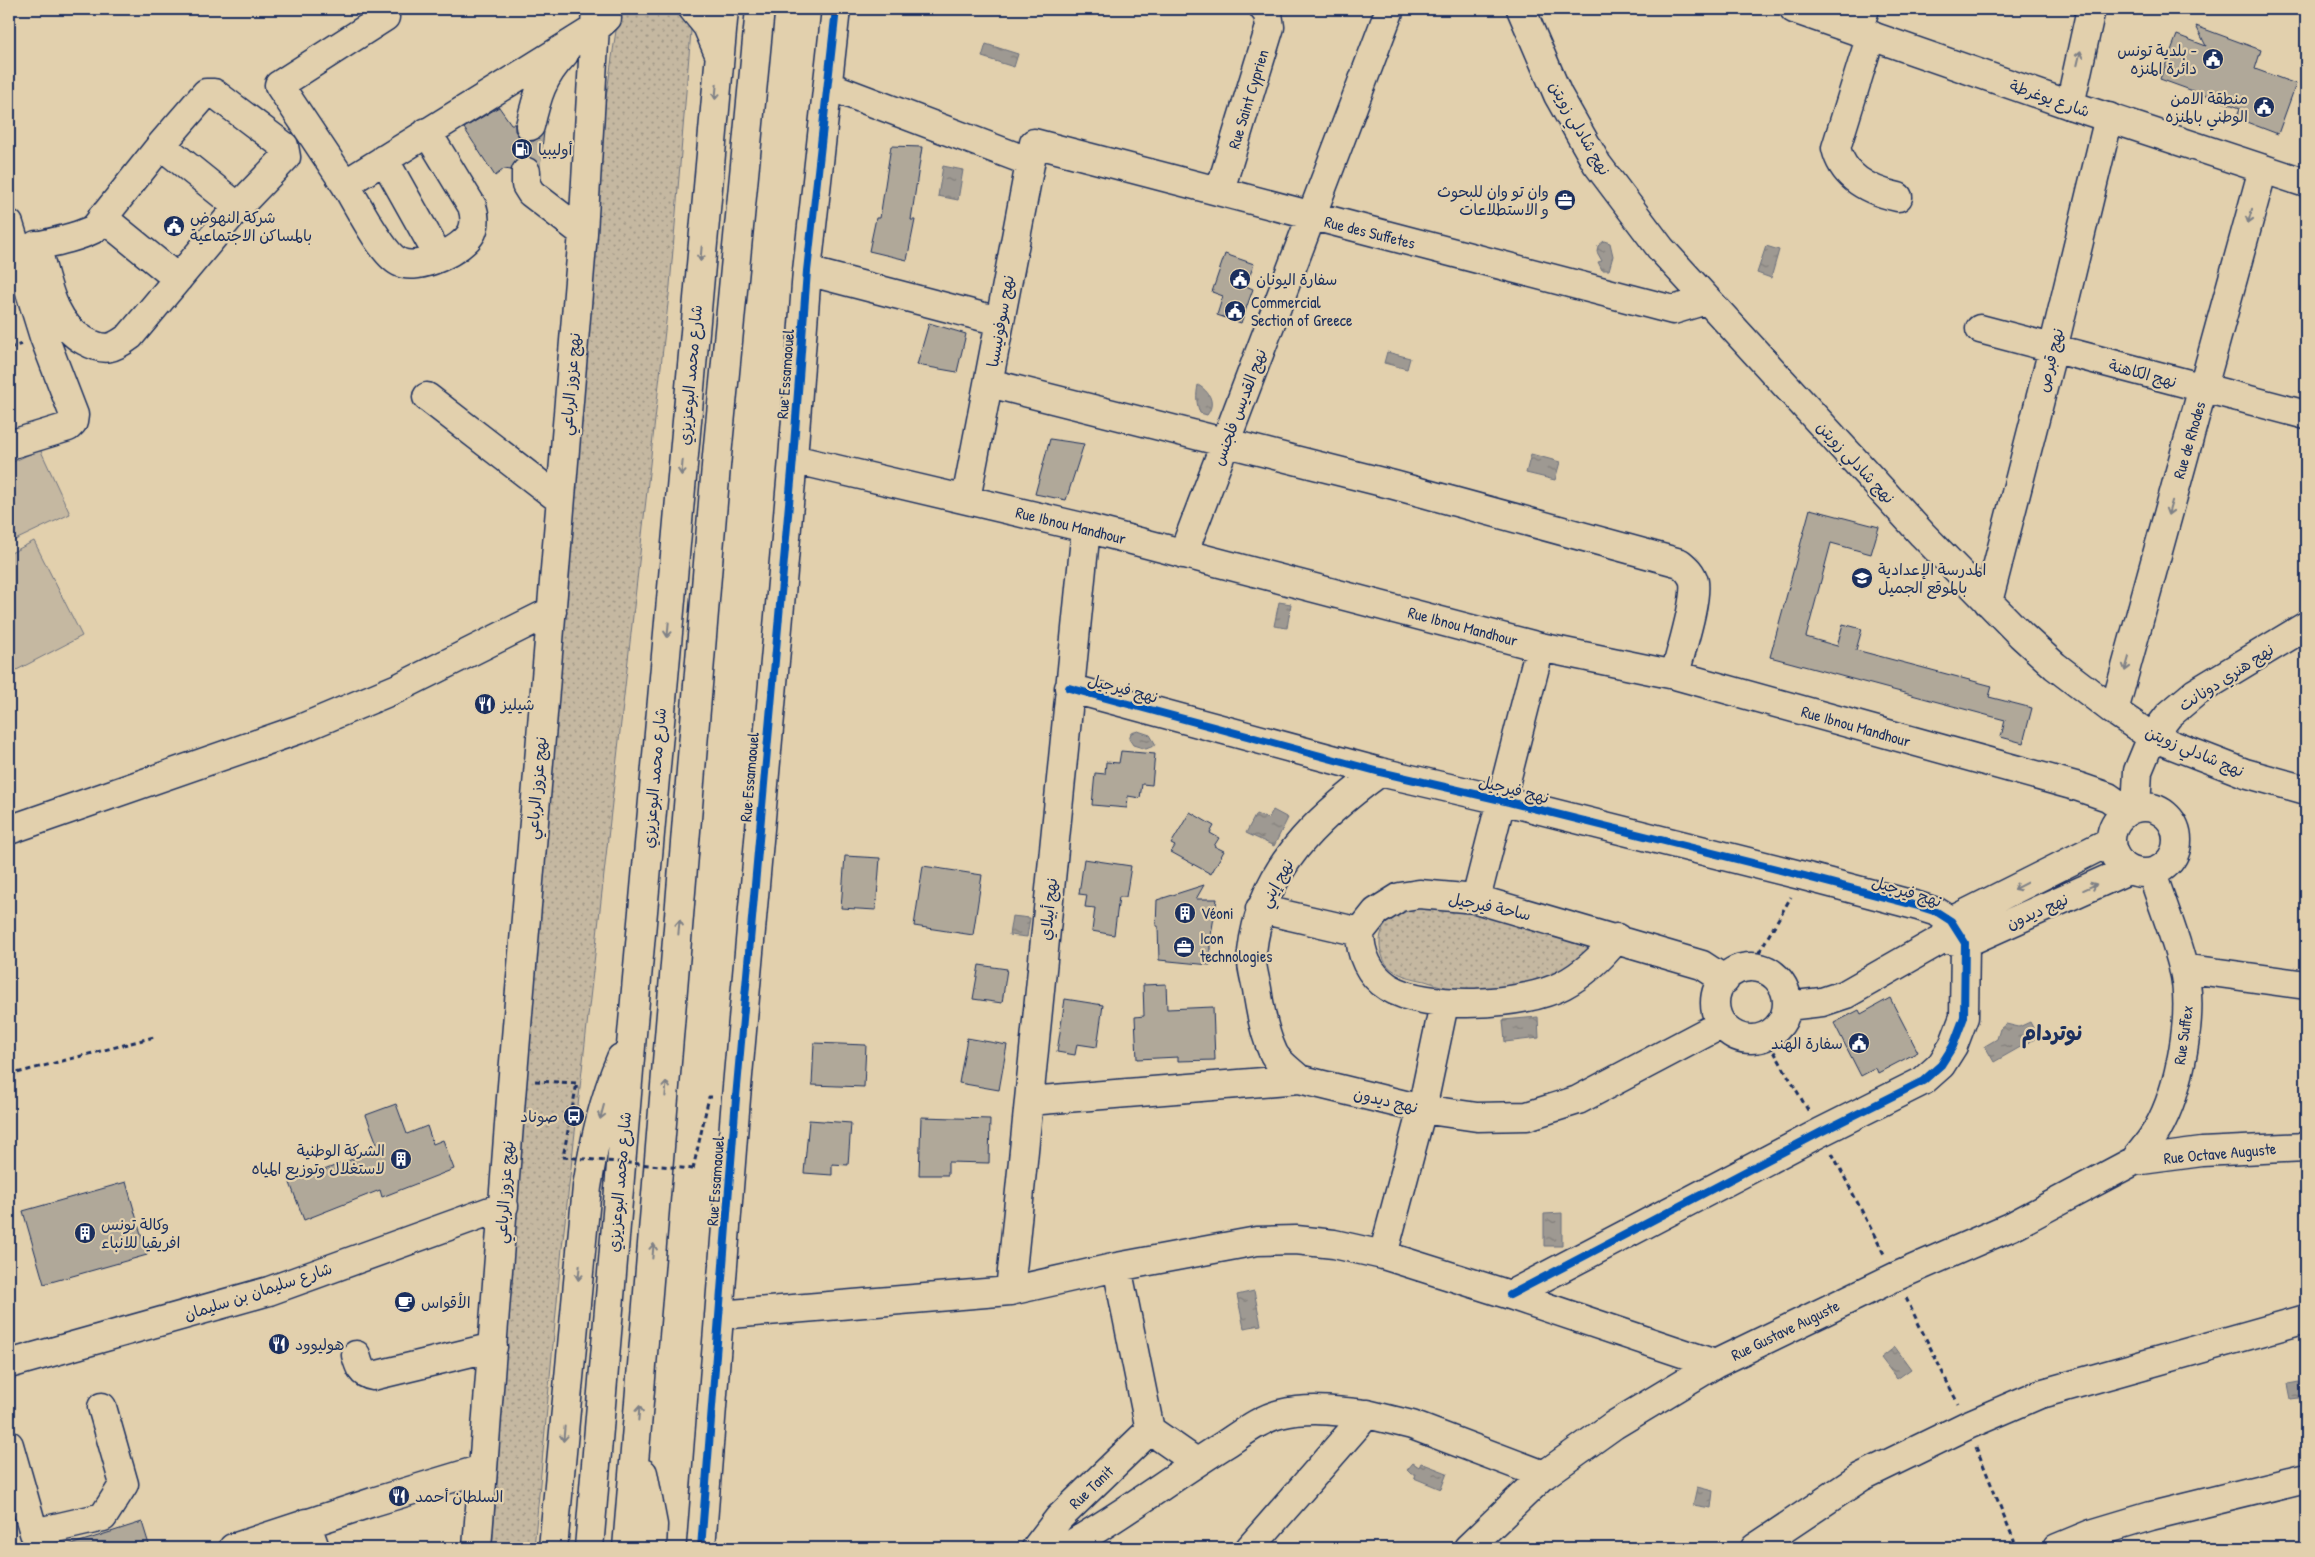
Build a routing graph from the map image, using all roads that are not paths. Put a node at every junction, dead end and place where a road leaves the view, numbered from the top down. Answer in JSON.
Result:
{"nodes":[{"id":1,"x":693,"y":9,"type":"edge"},
{"id":2,"x":724,"y":9,"type":"edge"},
{"id":3,"x":760,"y":9,"type":"edge"},
{"id":4,"x":836,"y":9,"type":"edge"},
{"id":5,"x":1264,"y":9,"type":"edge"},
{"id":6,"x":1390,"y":9,"type":"edge"},
{"id":7,"x":1521,"y":9,"type":"edge"},
{"id":8,"x":1794,"y":9,"type":"edge"},
{"id":9,"x":2092,"y":9,"type":"edge"},
{"id":10,"x":385,"y":17,"type":"dead end"},
{"id":11,"x":596,"y":21,"type":"edge"},
{"id":12,"x":1865,"y":25,"type":"edge"},
{"id":13,"x":719,"y":54,"type":"junction"},
{"id":14,"x":829,"y":86,"type":"junction"},
{"id":15,"x":2070,"y":106,"type":"junction"},
{"id":16,"x":2109,"y":117,"type":"junction"},
{"id":17,"x":530,"y":126,"type":"tunnel mouth"},
{"id":18,"x":427,"y":132,"type":"junction"},
{"id":19,"x":161,"y":145,"type":"junction"},
{"id":20,"x":1032,"y":152,"type":"junction"},
{"id":21,"x":384,"y":159,"type":"junction"},
{"id":22,"x":2264,"y":169,"type":"junction"},
{"id":23,"x":526,"y":172,"type":"tunnel mouth"},
{"id":24,"x":2306,"y":183,"type":"edge"},
{"id":25,"x":345,"y":184,"type":"junction"},
{"id":26,"x":1220,"y":190,"type":"junction"},
{"id":27,"x":1898,"y":197,"type":"dead end"},
{"id":28,"x":238,"y":207,"type":"junction"},
{"id":29,"x":102,"y":217,"type":"junction"},
{"id":30,"x":1313,"y":217,"type":"junction"},
{"id":31,"x":9,"y":224,"type":"edge"},
{"id":32,"x":583,"y":233,"type":"junction"},
{"id":33,"x":21,"y":249,"type":"edge"},
{"id":34,"x":439,"y":257,"type":"junction"},
{"id":35,"x":807,"y":271,"type":"junction"},
{"id":36,"x":178,"y":279,"type":"junction"},
{"id":37,"x":1706,"y":300,"type":"junction"},
{"id":38,"x":999,"y":321,"type":"junction"},
{"id":39,"x":1980,"y":329,"type":"dead end"},
{"id":40,"x":2053,"y":349,"type":"junction"},
{"id":41,"x":988,"y":383,"type":"junction"},
{"id":42,"x":2203,"y":389,"type":"junction"},
{"id":43,"x":426,"y":397,"type":"dead end"},
{"id":44,"x":2306,"y":415,"type":"edge"},
{"id":45,"x":1225,"y":444,"type":"junction"},
{"id":46,"x":9,"y":446,"type":"edge"},
{"id":47,"x":793,"y":459,"type":"junction"},
{"id":48,"x":559,"y":499,"type":"junction"},
{"id":49,"x":966,"y":499,"type":"junction"},
{"id":50,"x":1086,"y":528,"type":"junction"},
{"id":51,"x":1183,"y":554,"type":"junction"},
{"id":52,"x":1988,"y":602,"type":"junction"},
{"id":53,"x":552,"y":611,"type":"junction"},
{"id":54,"x":2306,"y":626,"type":"edge"},
{"id":55,"x":1540,"y":646,"type":"junction"},
{"id":56,"x":1675,"y":675,"type":"junction"},
{"id":57,"x":1069,"y":688,"type":"junction"},
{"id":58,"x":2114,"y":711,"type":"junction"},
{"id":59,"x":2152,"y":737,"type":"junction"},
{"id":60,"x":1380,"y":772,"type":"junction"},
{"id":61,"x":2306,"y":790,"type":"edge"},
{"id":62,"x":1501,"y":800,"type":"junction"},
{"id":63,"x":2132,"y":810,"type":"junction"},
{"id":64,"x":9,"y":830,"type":"edge"},
{"id":65,"x":2111,"y":841,"type":"junction"},
{"id":66,"x":2140,"y":871,"type":"junction"},
{"id":67,"x":1476,"y":899,"type":"junction"},
{"id":68,"x":1260,"y":909,"type":"junction"},
{"id":69,"x":1360,"y":932,"type":"junction"},
{"id":70,"x":1954,"y":934,"type":"junction"},
{"id":71,"x":1618,"y":938,"type":"junction"},
{"id":72,"x":2184,"y":968,"type":"junction"},
{"id":73,"x":1725,"y":980,"type":"junction"},
{"id":74,"x":2306,"y":985,"type":"edge"},
{"id":75,"x":1444,"y":1004,"type":"junction"},
{"id":76,"x":1787,"y":1006,"type":"junction"},
{"id":77,"x":1722,"y":1024,"type":"junction"},
{"id":78,"x":632,"y":1034,"type":"junction"},
{"id":79,"x":1299,"y":1080,"type":"junction"},
{"id":80,"x":1029,"y":1101,"type":"junction"},
{"id":81,"x":1422,"y":1108,"type":"junction"},
{"id":82,"x":2306,"y":1147,"type":"edge"},
{"id":83,"x":2134,"y":1161,"type":"junction"},
{"id":84,"x":504,"y":1206,"type":"junction"},
{"id":85,"x":1383,"y":1255,"type":"junction"},
{"id":86,"x":1118,"y":1267,"type":"junction"},
{"id":87,"x":1010,"y":1291,"type":"junction"},
{"id":88,"x":1510,"y":1294,"type":"junction"},
{"id":89,"x":719,"y":1315,"type":"junction"},
{"id":90,"x":2306,"y":1319,"type":"edge"},
{"id":91,"x":494,"y":1347,"type":"junction"},
{"id":92,"x":356,"y":1355,"type":"dead end"},
{"id":93,"x":9,"y":1364,"type":"edge"},
{"id":94,"x":1715,"y":1364,"type":"junction"},
{"id":95,"x":102,"y":1407,"type":"dead end"},
{"id":96,"x":1367,"y":1414,"type":"junction"},
{"id":97,"x":1150,"y":1430,"type":"junction"},
{"id":98,"x":637,"y":1441,"type":"junction"},
{"id":99,"x":9,"y":1445,"type":"edge"},
{"id":100,"x":1196,"y":1462,"type":"junction"},
{"id":101,"x":482,"y":1469,"type":"junction"},
{"id":102,"x":1544,"y":1475,"type":"junction"},
{"id":103,"x":2306,"y":1478,"type":"edge"},
{"id":104,"x":306,"y":1523,"type":"junction"},
{"id":105,"x":234,"y":1548,"type":"edge"},
{"id":106,"x":315,"y":1548,"type":"edge"},
{"id":107,"x":477,"y":1548,"type":"edge"},
{"id":108,"x":553,"y":1548,"type":"edge"},
{"id":109,"x":589,"y":1548,"type":"edge"},
{"id":110,"x":627,"y":1548,"type":"edge"},
{"id":111,"x":652,"y":1548,"type":"edge"},
{"id":112,"x":701,"y":1548,"type":"edge"},
{"id":113,"x":1036,"y":1548,"type":"edge"},
{"id":114,"x":1065,"y":1548,"type":"edge"},
{"id":115,"x":1250,"y":1548,"type":"edge"},
{"id":116,"x":1468,"y":1548,"type":"edge"},
{"id":117,"x":1755,"y":1548,"type":"edge"},
{"id":118,"x":2057,"y":1548,"type":"edge"}],
"edges":[{"from":1,"to":13,"type":"main road"},
{"from":2,"to":13,"type":"main road","name":"شارع محمد البوعزيزي"},
{"from":98,"to":3,"type":"main road","name":"شارع محمد البوعزيزي","one_way":true},
{"from":4,"to":14,"type":"main road","name":"Rue Essamaouel"},
{"from":5,"to":26,"type":"main road","name":"Rue Saint Cyprien"},
{"from":6,"to":30,"type":"main road","name":"نهج القديس فلجنس"},
{"from":7,"to":37,"type":"main road","name":"نهج شادلي زويتن"},
{"from":8,"to":12,"type":"main road","name":"شارع يوغرطة"},
{"from":15,"to":9,"type":"main road","one_way":true},
{"from":10,"to":25,"type":"main road"},
{"from":11,"to":17,"type":"main road"},
{"from":11,"to":18,"type":"main road"},
{"from":11,"to":32,"type":"main road","name":"نهج عزوز الرباعي"},
{"from":12,"to":15,"type":"main road","name":"شارع يوغرطة"},
{"from":12,"to":27,"type":"main road"},
{"from":13,"to":78,"type":"main road","name":"شارع محمد البوعزيزي","one_way":true},
{"from":14,"to":20,"type":"main road","name":"Rue des Suffetes"},
{"from":14,"to":35,"type":"main road","name":"Rue Essamaouel"},
{"from":15,"to":16,"type":"main road","name":"شارع يوغرطة"},
{"from":16,"to":22,"type":"main road","name":"شارع يوغرطة"},
{"from":16,"to":40,"type":"main road","name":"نهج قبرص"},
{"from":18,"to":21,"type":"main road"},
{"from":18,"to":34,"type":"main road"},
{"from":19,"to":28,"type":"main road"},
{"from":19,"to":28,"type":"main road"},
{"from":19,"to":29,"type":"main road"},
{"from":20,"to":26,"type":"main road","name":"Rue des Suffetes"},
{"from":20,"to":38,"type":"main road","name":"نهج سوفونيسبا"},
{"from":21,"to":25,"type":"main road"},
{"from":21,"to":34,"type":"main road"},
{"from":22,"to":24,"type":"main road","name":"شارع يوغرطة"},
{"from":22,"to":42,"type":"main road","name":"Rue de Rhodes","one_way":true},
{"from":23,"to":32,"type":"main road"},
{"from":25,"to":34,"type":"main road"},
{"from":26,"to":30,"type":"main road","name":"Rue des Suffetes"},
{"from":28,"to":36,"type":"main road"},
{"from":29,"to":33,"type":"main road"},
{"from":29,"to":36,"type":"main road"},
{"from":30,"to":37,"type":"main road","name":"Rue des Suffetes"},
{"from":30,"to":45,"type":"main road","name":"نهج القديس فلجنس"},
{"from":31,"to":33,"type":"main road"},
{"from":32,"to":48,"type":"main road","name":"نهج عزوز الرباعي"},
{"from":33,"to":36,"type":"main road"},
{"from":33,"to":46,"type":"main road"},
{"from":35,"to":38,"type":"main road"},
{"from":35,"to":47,"type":"main road","name":"Rue Essamaouel"},
{"from":37,"to":52,"type":"main road","name":"نهج شادلي زويتن"},
{"from":38,"to":41,"type":"main road","name":"نهج سوفونيسبا"},
{"from":39,"to":40,"type":"main road","name":"نهج الكاهنة"},
{"from":40,"to":42,"type":"main road","name":"نهج الكاهنة"},
{"from":40,"to":52,"type":"main road","name":"نهج قبرص"},
{"from":41,"to":45,"type":"main road"},
{"from":41,"to":49,"type":"main road","name":"نهج سوفونيسبا"},
{"from":42,"to":44,"type":"main road","name":"نهج الكاهنة"},
{"from":42,"to":58,"type":"main road","name":"Rue de Rhodes","one_way":true},
{"from":43,"to":48,"type":"main road"},
{"from":45,"to":51,"type":"main road","name":"نهج القديس فلجنس"},
{"from":45,"to":56,"type":"main road"},
{"from":47,"to":49,"type":"main road","name":"Rue Ibnou Mandhour"},
{"from":47,"to":89,"type":"main road","name":"Rue Essamaouel"},
{"from":48,"to":53,"type":"main road","name":"نهج عزوز الرباعي"},
{"from":49,"to":50,"type":"main road","name":"Rue Ibnou Mandhour"},
{"from":50,"to":51,"type":"main road","name":"Rue Ibnou Mandhour"},
{"from":50,"to":57,"type":"main road","name":"نهج أبيلاي"},
{"from":51,"to":55,"type":"main road","name":"Rue Ibnou Mandhour"},
{"from":52,"to":58,"type":"main road","name":"نهج شادلي زويتن"},
{"from":53,"to":64,"type":"main road"},
{"from":53,"to":84,"type":"main road","name":"نهج عزوز الرباعي"},
{"from":54,"to":59,"type":"main road","name":"نهج هنري دونانت"},
{"from":55,"to":56,"type":"main road","name":"Rue Ibnou Mandhour"},
{"from":55,"to":62,"type":"main road"},
{"from":56,"to":63,"type":"main road","name":"Rue Ibnou Mandhour"},
{"from":57,"to":60,"type":"main road","name":"نهج فيرجيل"},
{"from":57,"to":80,"type":"main road","name":"نهج أبيلاي"},
{"from":58,"to":59,"type":"main road","name":"نهج شادلي زويتن"},
{"from":59,"to":61,"type":"main road","name":"نهج شادلي زويتن"},
{"from":59,"to":63,"type":"main road","name":"نهج هنري دونانت"},
{"from":60,"to":62,"type":"main road","name":"نهج فيرجيل"},
{"from":60,"to":68,"type":"main road","name":"نهج إيني"},
{"from":62,"to":67,"type":"main road"},
{"from":62,"to":70,"type":"main road","name":"نهج فيرجيل"},
{"from":63,"to":65,"type":"main road"},
{"from":63,"to":66,"type":"main road"},
{"from":65,"to":66,"type":"main road"},
{"from":65,"to":70,"type":"main road","name":"نهج ديدون","one_way":true},
{"from":70,"to":66,"type":"main road","name":"نهج ديدون","one_way":true},
{"from":66,"to":72,"type":"main road","name":"Rue Suffex"},
{"from":67,"to":69,"type":"main road","name":"ساحة فيرجيل"},
{"from":67,"to":71,"type":"main road","name":"ساحة فيرجيل"},
{"from":68,"to":69,"type":"main road"},
{"from":68,"to":79,"type":"main road","name":"نهج إيني"},
{"from":69,"to":75,"type":"main road"},
{"from":70,"to":76,"type":"main road","name":"نهج ديدون"},
{"from":70,"to":88,"type":"main road"},
{"from":71,"to":73,"type":"main road","name":"ساحة فيرجيل"},
{"from":71,"to":75,"type":"main road"},
{"from":72,"to":74,"type":"main road"},
{"from":72,"to":83,"type":"main road","name":"Rue Suffex"},
{"from":73,"to":76,"type":"main road"},
{"from":73,"to":77,"type":"main road"},
{"from":75,"to":81,"type":"main road"},
{"from":76,"to":77,"type":"main road"},
{"from":77,"to":81,"type":"main road","name":"نهج ديدون"},
{"from":78,"to":108,"type":"main road","one_way":true},
{"from":78,"to":109,"type":"main road","name":"شارع محمد البوعزيزي"},
{"from":79,"to":80,"type":"main road","name":"نهج ديدون"},
{"from":79,"to":81,"type":"main road","name":"نهج ديدون"},
{"from":80,"to":87,"type":"main road","name":"نهج أبيلاي"},
{"from":81,"to":85,"type":"main road"},
{"from":82,"to":83,"type":"main road","name":"Rue Octave Auguste"},
{"from":83,"to":94,"type":"main road","name":"Rue Gustave Auguste"},
{"from":84,"to":91,"type":"main road","name":"نهج عزوز الرباعي"},
{"from":84,"to":93,"type":"main road","name":"شارع سليمان بن سليمان"},
{"from":85,"to":86,"type":"main road"},
{"from":85,"to":88,"type":"main road"},
{"from":86,"to":87,"type":"main road"},
{"from":86,"to":97,"type":"main road"},
{"from":87,"to":89,"type":"main road"},
{"from":88,"to":94,"type":"main road"},
{"from":89,"to":112,"type":"main road","name":"Rue Essamaouel"},
{"from":90,"to":117,"type":"main road"},
{"from":91,"to":92,"type":"main road"},
{"from":91,"to":101,"type":"main road","name":"نهج عزوز الرباعي"},
{"from":94,"to":102,"type":"main road","name":"Rue Gustave Auguste"},
{"from":95,"to":99,"type":"main road"},
{"from":96,"to":100,"type":"main road"},
{"from":96,"to":102,"type":"main road"},
{"from":96,"to":115,"type":"main road"},
{"from":97,"to":100,"type":"main road"},
{"from":97,"to":113,"type":"main road","name":"Rue Tanit"},
{"from":98,"to":110,"type":"main road","name":"شارع محمد البوعزيزي"},
{"from":98,"to":111,"type":"main road"},
{"from":100,"to":114,"type":"main road"},
{"from":101,"to":104,"type":"main road"},
{"from":101,"to":107,"type":"main road","name":"نهج عزوز الرباعي"},
{"from":102,"to":116,"type":"main road","name":"Rue Gustave Auguste"},
{"from":103,"to":118,"type":"main road"},
{"from":104,"to":105,"type":"main road"},
{"from":104,"to":106,"type":"main road"}]}
